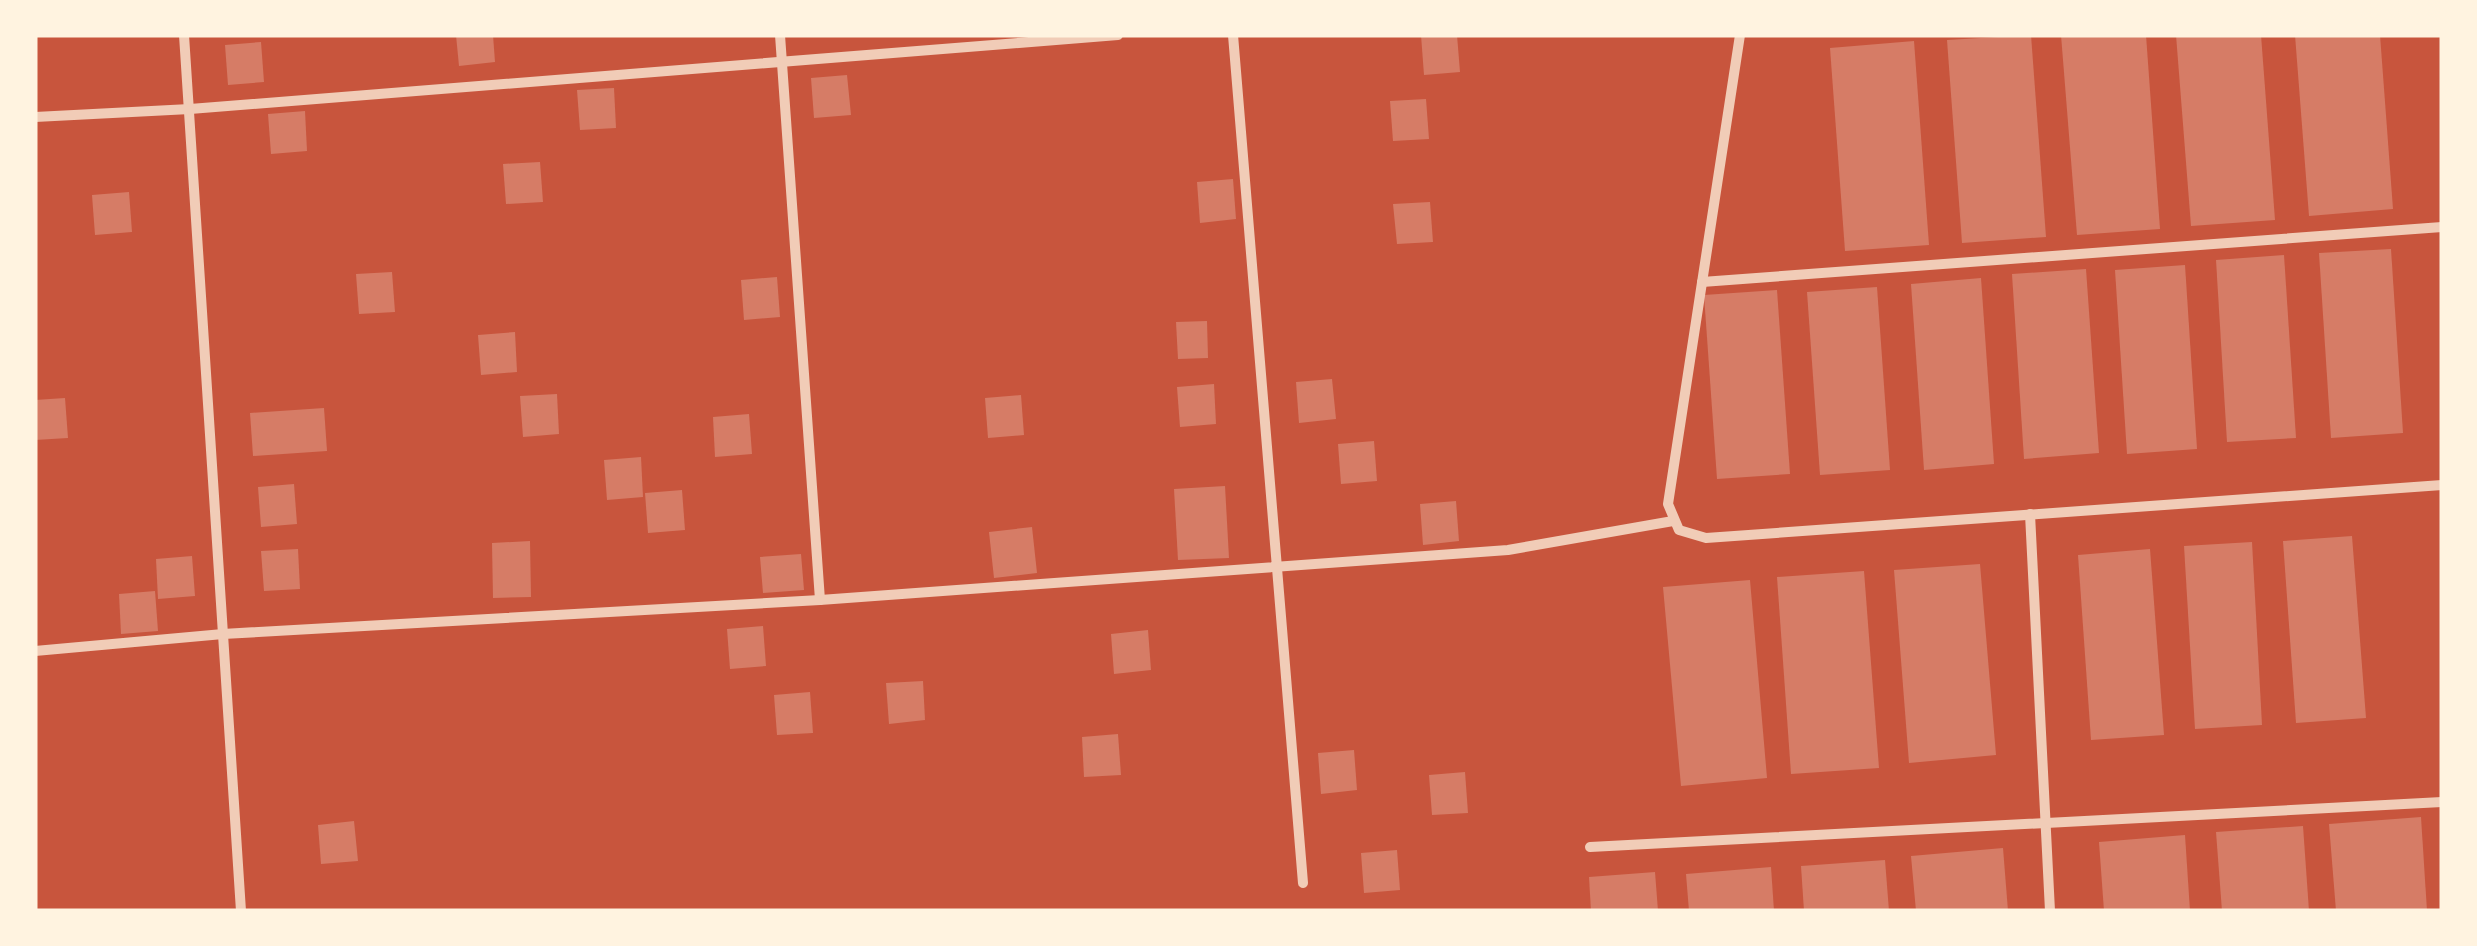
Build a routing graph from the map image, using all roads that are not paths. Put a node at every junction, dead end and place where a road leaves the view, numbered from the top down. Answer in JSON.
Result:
{"nodes":[{"id":1,"x":184,"y":35,"type":"edge"},
{"id":2,"x":780,"y":35,"type":"edge"},
{"id":3,"x":1118,"y":35,"type":"edge"},
{"id":4,"x":1233,"y":35,"type":"edge"},
{"id":5,"x":1740,"y":35,"type":"edge"},
{"id":6,"x":782,"y":60,"type":"junction"},
{"id":7,"x":190,"y":109,"type":"junction"},
{"id":8,"x":35,"y":117,"type":"edge"},
{"id":9,"x":2442,"y":227,"type":"edge"},
{"id":10,"x":1702,"y":282,"type":"junction"},
{"id":11,"x":2442,"y":484,"type":"edge"},
{"id":12,"x":2030,"y":514,"type":"junction"},
{"id":13,"x":1673,"y":521,"type":"junction"},
{"id":14,"x":1278,"y":566,"type":"junction"},
{"id":15,"x":820,"y":600,"type":"junction"},
{"id":16,"x":223,"y":634,"type":"junction"},
{"id":17,"x":35,"y":651,"type":"edge"},
{"id":18,"x":2442,"y":802,"type":"edge"},
{"id":19,"x":2046,"y":824,"type":"junction"},
{"id":20,"x":1590,"y":847,"type":"dead end"},
{"id":21,"x":1303,"y":883,"type":"dead end"},
{"id":22,"x":240,"y":911,"type":"edge"},
{"id":23,"x":2050,"y":911,"type":"edge"}],
"edges":[{"from":1,"to":7,"type":"street"},
{"from":2,"to":6,"type":"street"},
{"from":3,"to":6,"type":"street"},
{"from":4,"to":14,"type":"street"},
{"from":5,"to":10,"type":"street"},
{"from":6,"to":7,"type":"street"},
{"from":6,"to":15,"type":"street"},
{"from":7,"to":8,"type":"street"},
{"from":7,"to":16,"type":"street"},
{"from":9,"to":10,"type":"street"},
{"from":10,"to":13,"type":"street"},
{"from":11,"to":12,"type":"street"},
{"from":12,"to":13,"type":"street"},
{"from":12,"to":19,"type":"street"},
{"from":13,"to":14,"type":"street"},
{"from":14,"to":15,"type":"street"},
{"from":14,"to":21,"type":"street"},
{"from":15,"to":16,"type":"street"},
{"from":16,"to":17,"type":"street"},
{"from":16,"to":22,"type":"street"},
{"from":18,"to":19,"type":"street"},
{"from":19,"to":20,"type":"street"},
{"from":19,"to":23,"type":"street"}]}
